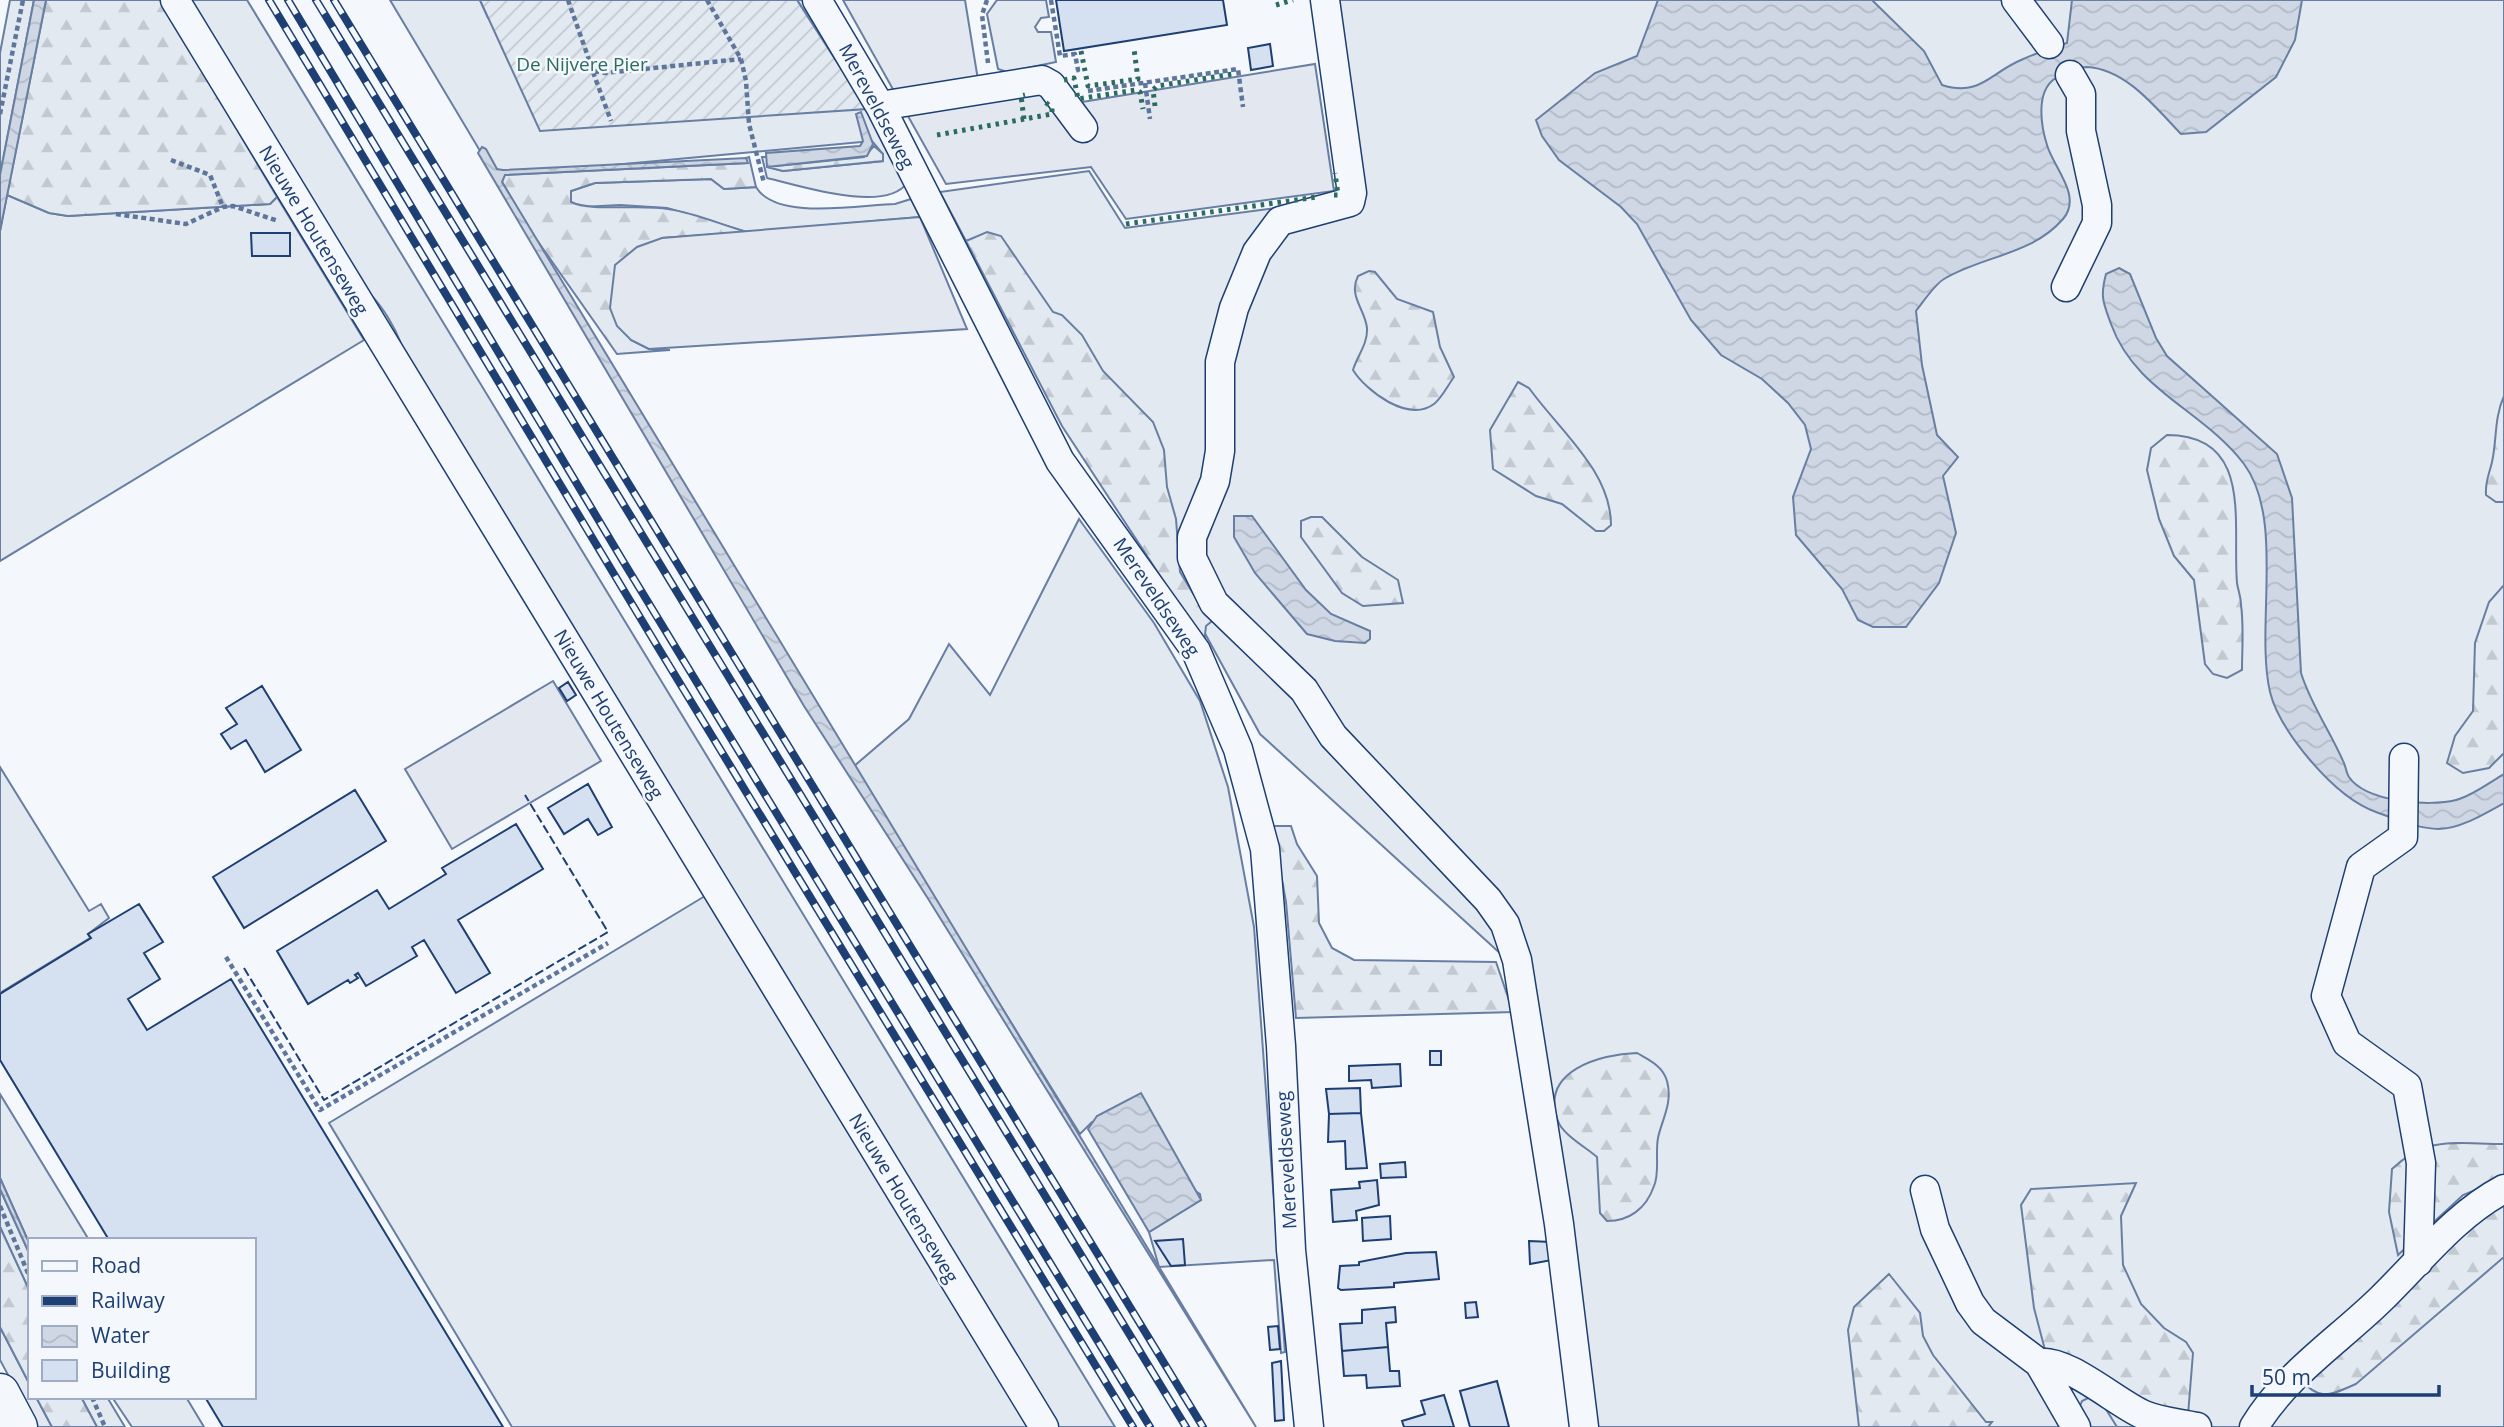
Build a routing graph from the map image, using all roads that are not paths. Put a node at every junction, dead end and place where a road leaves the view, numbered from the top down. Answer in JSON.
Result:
{"nodes":[{"id":1,"x":175,"y":0,"type":"edge"},
{"id":2,"x":817,"y":0,"type":"edge"},
{"id":3,"x":1325,"y":0,"type":"edge"},
{"id":4,"x":2016,"y":0,"type":"edge"},
{"id":5,"x":2049,"y":44,"type":"dead end"},
{"id":6,"x":2070,"y":75,"type":"dead end"},
{"id":7,"x":880,"y":106,"type":"junction"},
{"id":8,"x":1083,"y":128,"type":"dead end"},
{"id":9,"x":2066,"y":287,"type":"dead end"},
{"id":10,"x":2404,"y":758,"type":"dead end"},
{"id":11,"x":2504,"y":1189,"type":"edge"},
{"id":12,"x":1925,"y":1190,"type":"dead end"},
{"id":13,"x":2418,"y":1262,"type":"junction"},
{"id":14,"x":2039,"y":1363,"type":"junction"},
{"id":15,"x":0,"y":1393,"type":"edge"},
{"id":16,"x":18,"y":1427,"type":"edge"},
{"id":17,"x":1044,"y":1427,"type":"edge"},
{"id":18,"x":1309,"y":1427,"type":"edge"},
{"id":19,"x":1584,"y":1427,"type":"edge"},
{"id":20,"x":2076,"y":1427,"type":"edge"},
{"id":21,"x":2197,"y":1427,"type":"edge"},
{"id":22,"x":2254,"y":1427,"type":"edge"}],
"edges":[{"from":1,"to":17,"type":"street","name":"Nieuwe Houtenseweg"},
{"from":2,"to":7,"type":"street","name":"Mereveldseweg"},
{"from":3,"to":19,"type":"street"},
{"from":4,"to":5,"type":"street"},
{"from":6,"to":9,"type":"street"},
{"from":7,"to":8,"type":"street"},
{"from":7,"to":18,"type":"street","name":"Mereveldseweg"},
{"from":10,"to":13,"type":"street"},
{"from":11,"to":13,"type":"street"},
{"from":12,"to":14,"type":"street"},
{"from":13,"to":22,"type":"street"},
{"from":14,"to":20,"type":"street"},
{"from":14,"to":21,"type":"street"},
{"from":15,"to":16,"type":"highway"}]}
